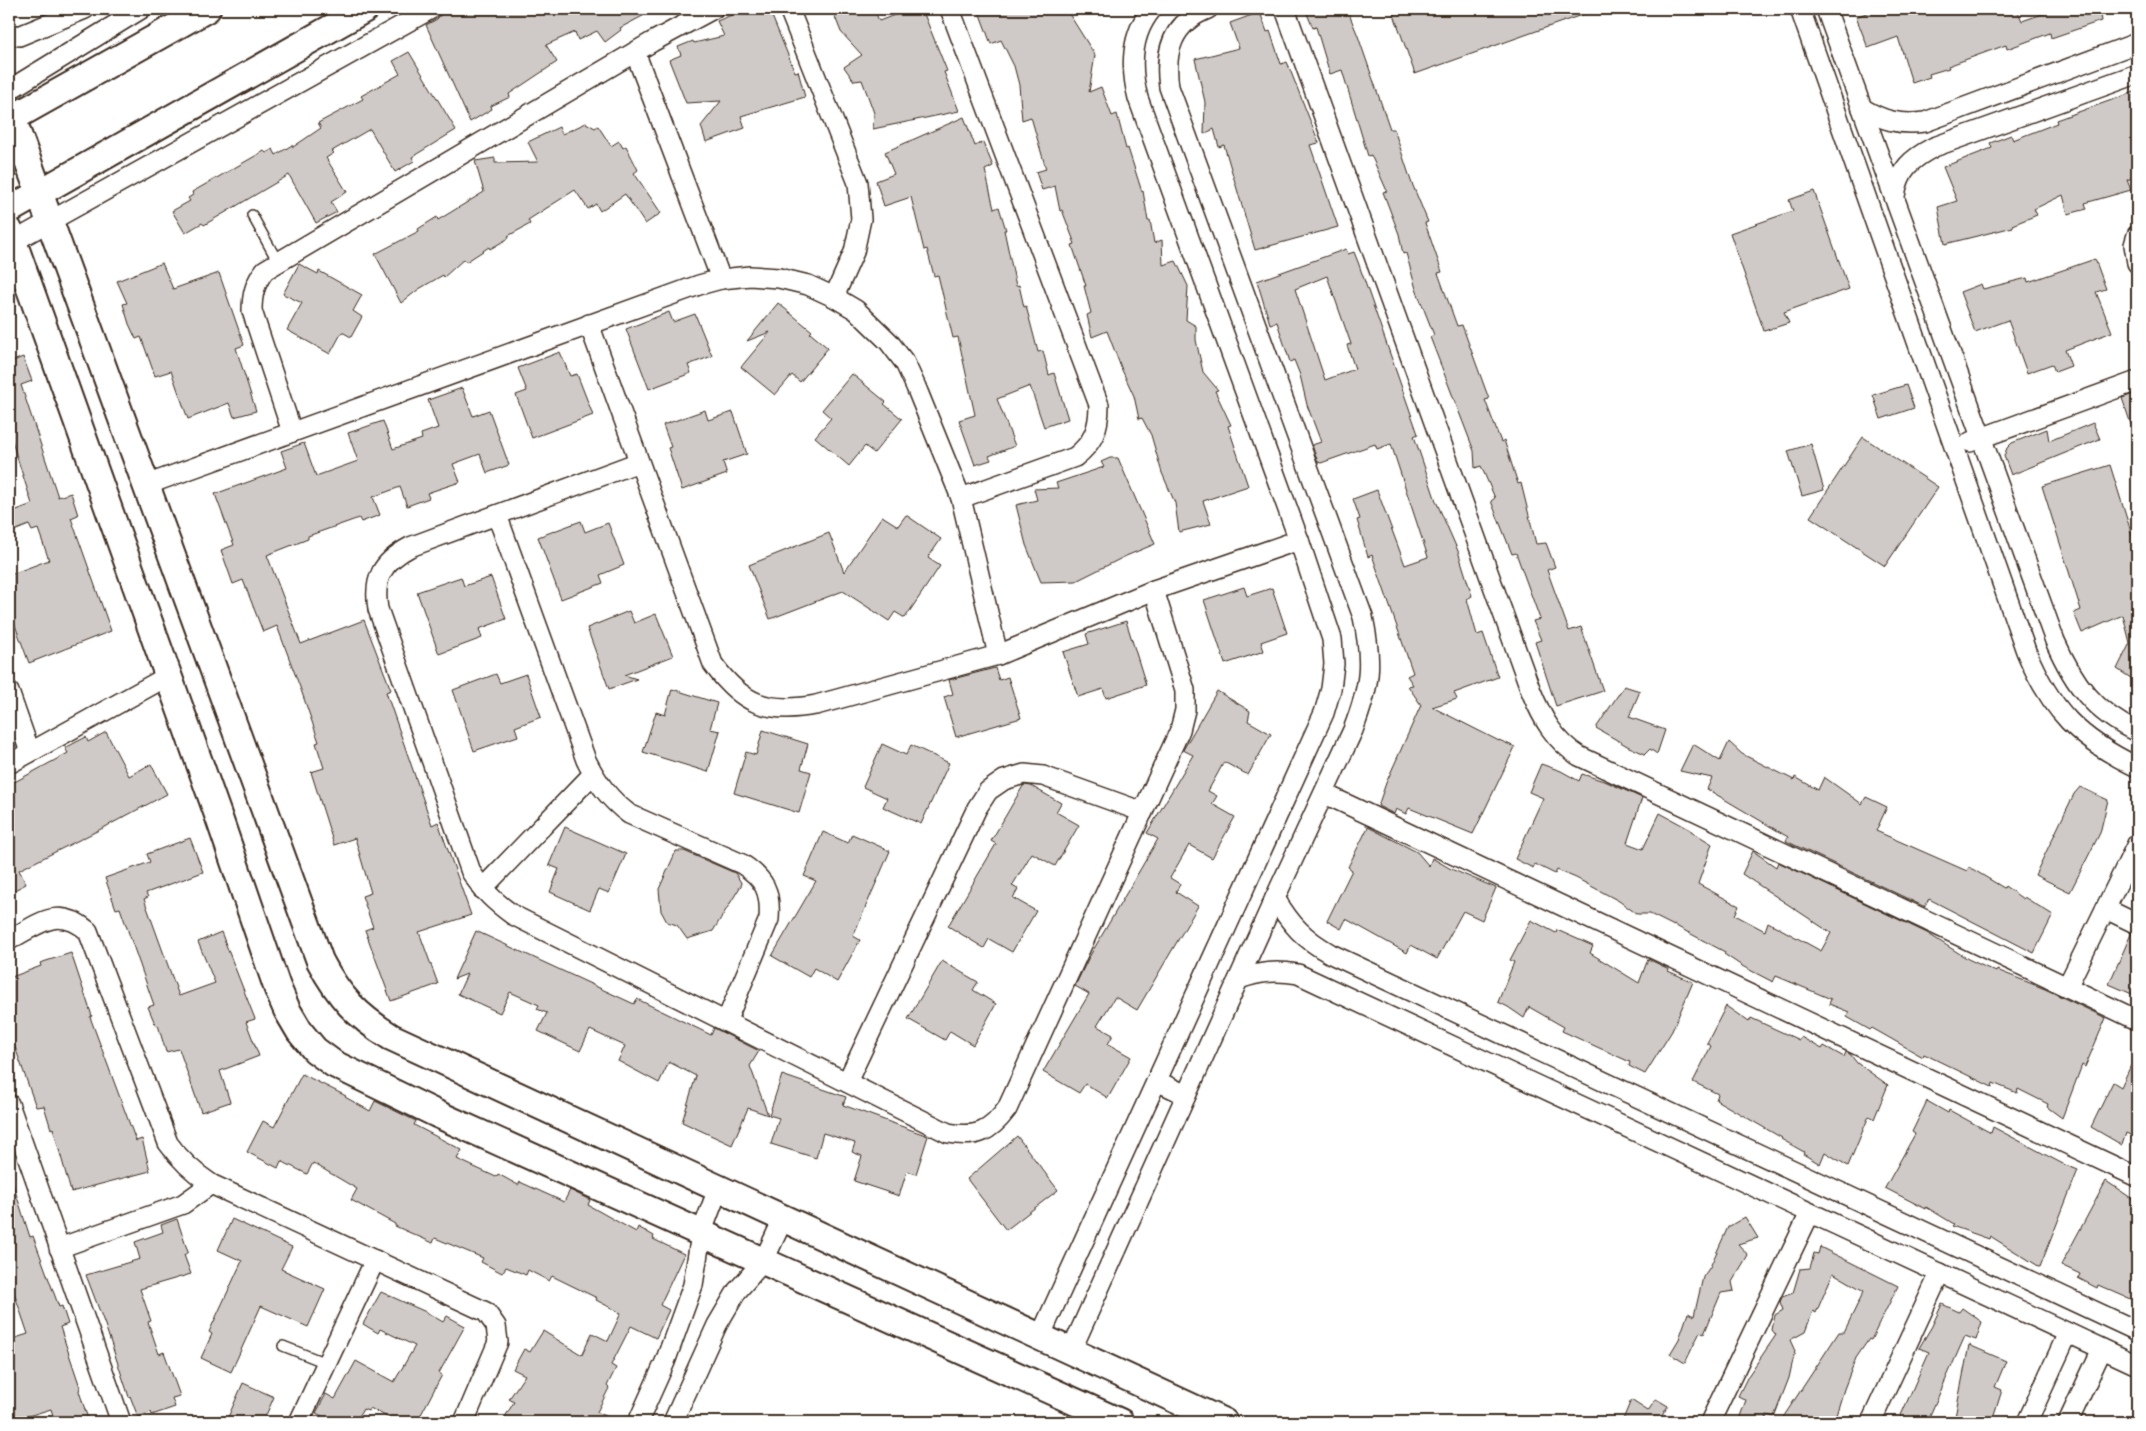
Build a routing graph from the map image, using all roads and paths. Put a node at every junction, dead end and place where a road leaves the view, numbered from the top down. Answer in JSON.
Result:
{"nodes":[{"id":1,"x":141,"y":9,"type":"edge"},
{"id":2,"x":207,"y":9,"type":"edge"},
{"id":3,"x":365,"y":9,"type":"edge"},
{"id":4,"x":431,"y":9,"type":"edge"},
{"id":5,"x":713,"y":9,"type":"edge"},
{"id":6,"x":789,"y":9,"type":"edge"},
{"id":7,"x":950,"y":9,"type":"edge"},
{"id":8,"x":1152,"y":9,"type":"edge"},
{"id":9,"x":1208,"y":9,"type":"edge"},
{"id":10,"x":1285,"y":9,"type":"edge"},
{"id":11,"x":1800,"y":9,"type":"edge"},
{"id":12,"x":1826,"y":9,"type":"edge"},
{"id":13,"x":77,"y":13,"type":"edge"},
{"id":14,"x":9,"y":34,"type":"edge"},
{"id":15,"x":2137,"y":43,"type":"edge"},
{"id":16,"x":80,"y":47,"type":"junction"},
{"id":17,"x":635,"y":52,"type":"junction"},
{"id":18,"x":2137,"y":74,"type":"edge"},
{"id":19,"x":9,"y":90,"type":"edge"},
{"id":20,"x":1862,"y":108,"type":"junction"},
{"id":21,"x":11,"y":119,"type":"edge"},
{"id":22,"x":39,"y":192,"type":"junction"},
{"id":23,"x":1895,"y":196,"type":"junction"},
{"id":24,"x":9,"y":210,"type":"edge"},
{"id":25,"x":252,"y":215,"type":"dead end"},
{"id":26,"x":49,"y":220,"type":"junction"},
{"id":27,"x":2137,"y":236,"type":"edge"},
{"id":28,"x":10,"y":238,"type":"edge"},
{"id":29,"x":278,"y":262,"type":"junction"},
{"id":30,"x":2137,"y":263,"type":"edge"},
{"id":31,"x":1235,"y":268,"type":"junction"},
{"id":32,"x":69,"y":273,"type":"junction"},
{"id":33,"x":721,"y":279,"type":"junction"},
{"id":34,"x":1204,"y":279,"type":"junction"},
{"id":35,"x":29,"y":286,"type":"junction"},
{"id":36,"x":834,"y":297,"type":"junction"},
{"id":37,"x":589,"y":324,"type":"junction"},
{"id":38,"x":2137,"y":381,"type":"edge"},
{"id":39,"x":292,"y":432,"type":"junction"},
{"id":40,"x":1980,"y":438,"type":"junction"},
{"id":41,"x":1954,"y":448,"type":"junction"},
{"id":42,"x":639,"y":462,"type":"junction"},
{"id":43,"x":146,"y":485,"type":"junction"},
{"id":44,"x":961,"y":498,"type":"junction"},
{"id":45,"x":498,"y":515,"type":"junction"},
{"id":46,"x":1299,"y":540,"type":"junction"},
{"id":47,"x":1154,"y":590,"type":"junction"},
{"id":48,"x":998,"y":655,"type":"junction"},
{"id":49,"x":168,"y":676,"type":"junction"},
{"id":50,"x":9,"y":692,"type":"edge"},
{"id":51,"x":2137,"y":732,"type":"edge"},
{"id":52,"x":30,"y":752,"type":"junction"},
{"id":53,"x":9,"y":764,"type":"edge"},
{"id":54,"x":2137,"y":767,"type":"edge"},
{"id":55,"x":593,"y":774,"type":"junction"},
{"id":56,"x":1325,"y":794,"type":"junction"},
{"id":57,"x":1143,"y":812,"type":"junction"},
{"id":58,"x":2137,"y":844,"type":"edge"},
{"id":59,"x":482,"y":889,"type":"junction"},
{"id":60,"x":1275,"y":898,"type":"junction"},
{"id":61,"x":2106,"y":909,"type":"junction"},
{"id":62,"x":2137,"y":924,"type":"edge"},
{"id":63,"x":9,"y":940,"type":"edge"},
{"id":64,"x":1239,"y":979,"type":"junction"},
{"id":65,"x":2067,"y":987,"type":"junction"},
{"id":66,"x":2137,"y":1020,"type":"edge"},
{"id":67,"x":726,"y":1022,"type":"junction"},
{"id":68,"x":1156,"y":1081,"type":"junction"},
{"id":69,"x":847,"y":1082,"type":"junction"},
{"id":70,"x":1186,"y":1096,"type":"junction"},
{"id":71,"x":9,"y":1104,"type":"edge"},
{"id":72,"x":2137,"y":1177,"type":"edge"},
{"id":73,"x":211,"y":1184,"type":"junction"},
{"id":74,"x":718,"y":1189,"type":"junction"},
{"id":75,"x":1810,"y":1212,"type":"junction"},
{"id":76,"x":1884,"y":1212,"type":"junction"},
{"id":77,"x":784,"y":1217,"type":"junction"},
{"id":78,"x":702,"y":1234,"type":"junction"},
{"id":79,"x":1872,"y":1241,"type":"junction"},
{"id":80,"x":59,"y":1248,"type":"junction"},
{"id":81,"x":375,"y":1260,"type":"junction"},
{"id":82,"x":764,"y":1260,"type":"junction"},
{"id":83,"x":1940,"y":1273,"type":"junction"},
{"id":84,"x":2137,"y":1330,"type":"edge"},
{"id":85,"x":2068,"y":1333,"type":"junction"},
{"id":86,"x":1040,"y":1337,"type":"junction"},
{"id":87,"x":283,"y":1346,"type":"dead end"},
{"id":88,"x":2102,"y":1349,"type":"junction"},
{"id":89,"x":1071,"y":1351,"type":"junction"},
{"id":90,"x":326,"y":1363,"type":"junction"},
{"id":91,"x":2137,"y":1365,"type":"edge"},
{"id":92,"x":121,"y":1422,"type":"edge"},
{"id":93,"x":299,"y":1422,"type":"edge"},
{"id":94,"x":464,"y":1422,"type":"edge"},
{"id":95,"x":638,"y":1422,"type":"edge"},
{"id":96,"x":673,"y":1422,"type":"edge"},
{"id":97,"x":1120,"y":1422,"type":"edge"},
{"id":98,"x":1224,"y":1422,"type":"edge"},
{"id":99,"x":1710,"y":1422,"type":"edge"},
{"id":100,"x":1871,"y":1422,"type":"edge"},
{"id":101,"x":2027,"y":1422,"type":"edge"},
{"id":102,"x":2068,"y":1422,"type":"edge"}],
"edges":[{"from":1,"to":16,"type":"street"},
{"from":2,"to":21,"type":"street"},
{"from":3,"to":22,"type":"street"},
{"from":4,"to":26,"type":"street"},
{"from":5,"to":17,"type":"street"},
{"from":6,"to":36,"type":"street"},
{"from":7,"to":44,"type":"street"},
{"from":8,"to":34,"type":"street"},
{"from":9,"to":31,"type":"street"},
{"from":10,"to":65,"type":"street"},
{"from":11,"to":41,"type":"street"},
{"from":12,"to":20,"type":"street"},
{"from":13,"to":14,"type":"street"},
{"from":13,"to":16,"type":"street"},
{"from":15,"to":20,"type":"street"},
{"from":16,"to":19,"type":"street"},
{"from":17,"to":29,"type":"street"},
{"from":17,"to":33,"type":"street"},
{"from":18,"to":23,"type":"street"},
{"from":20,"to":23,"type":"street"},
{"from":21,"to":22,"type":"street"},
{"from":22,"to":24,"type":"street"},
{"from":22,"to":26,"type":"street"},
{"from":23,"to":40,"type":"street"},
{"from":25,"to":29,"type":"lane"},
{"from":26,"to":28,"type":"street"},
{"from":26,"to":32,"type":"street"},
{"from":27,"to":30,"type":"street"},
{"from":28,"to":35,"type":"street"},
{"from":29,"to":39,"type":"street"},
{"from":31,"to":34,"type":"street"},
{"from":31,"to":56,"type":"street"},
{"from":32,"to":35,"type":"street"},
{"from":32,"to":43,"type":"street"},
{"from":33,"to":36,"type":"street"},
{"from":33,"to":37,"type":"street"},
{"from":34,"to":46,"type":"street"},
{"from":35,"to":49,"type":"street"},
{"from":36,"to":44,"type":"street"},
{"from":37,"to":39,"type":"street"},
{"from":37,"to":42,"type":"street"},
{"from":38,"to":40,"type":"street"},
{"from":39,"to":43,"type":"street"},
{"from":40,"to":41,"type":"street"},
{"from":40,"to":51,"type":"street"},
{"from":41,"to":54,"type":"street"},
{"from":42,"to":45,"type":"street"},
{"from":42,"to":48,"type":"street"},
{"from":43,"to":74,"type":"street"},
{"from":44,"to":48,"type":"street"},
{"from":45,"to":55,"type":"street"},
{"from":45,"to":59,"type":"street"},
{"from":46,"to":47,"type":"street"},
{"from":46,"to":68,"type":"street"},
{"from":47,"to":48,"type":"street"},
{"from":47,"to":57,"type":"street"},
{"from":49,"to":52,"type":"street"},
{"from":49,"to":78,"type":"street"},
{"from":50,"to":52,"type":"street"},
{"from":52,"to":53,"type":"street"},
{"from":55,"to":59,"type":"street"},
{"from":55,"to":67,"type":"street"},
{"from":56,"to":60,"type":"street"},
{"from":56,"to":72,"type":"street"},
{"from":57,"to":69,"type":"street"},
{"from":57,"to":69,"type":"street"},
{"from":58,"to":61,"type":"street"},
{"from":59,"to":67,"type":"street"},
{"from":60,"to":64,"type":"street"},
{"from":60,"to":76,"type":"street"},
{"from":61,"to":62,"type":"street"},
{"from":61,"to":65,"type":"street"},
{"from":63,"to":73,"type":"street"},
{"from":64,"to":70,"type":"street"},
{"from":64,"to":75,"type":"street"},
{"from":65,"to":66,"type":"street"},
{"from":67,"to":69,"type":"street"},
{"from":68,"to":70,"type":"street"},
{"from":68,"to":86,"type":"street"},
{"from":70,"to":89,"type":"street"},
{"from":71,"to":80,"type":"street"},
{"from":73,"to":80,"type":"street"},
{"from":73,"to":81,"type":"street"},
{"from":74,"to":77,"type":"street"},
{"from":74,"to":78,"type":"street"},
{"from":75,"to":79,"type":"street"},
{"from":75,"to":99,"type":"street"},
{"from":76,"to":79,"type":"street"},
{"from":76,"to":84,"type":"street"},
{"from":77,"to":82,"type":"street"},
{"from":77,"to":86,"type":"street"},
{"from":78,"to":82,"type":"street"},
{"from":78,"to":95,"type":"street"},
{"from":79,"to":83,"type":"street"},
{"from":80,"to":92,"type":"street"},
{"from":81,"to":90,"type":"street"},
{"from":81,"to":94,"type":"street"},
{"from":82,"to":96,"type":"street"},
{"from":82,"to":97,"type":"street"},
{"from":83,"to":85,"type":"street"},
{"from":83,"to":100,"type":"street"},
{"from":85,"to":88,"type":"street"},
{"from":85,"to":101,"type":"street"},
{"from":86,"to":89,"type":"street"},
{"from":87,"to":90,"type":"lane"},
{"from":88,"to":91,"type":"street"},
{"from":88,"to":102,"type":"street"},
{"from":89,"to":98,"type":"street"},
{"from":90,"to":93,"type":"street"}]}
